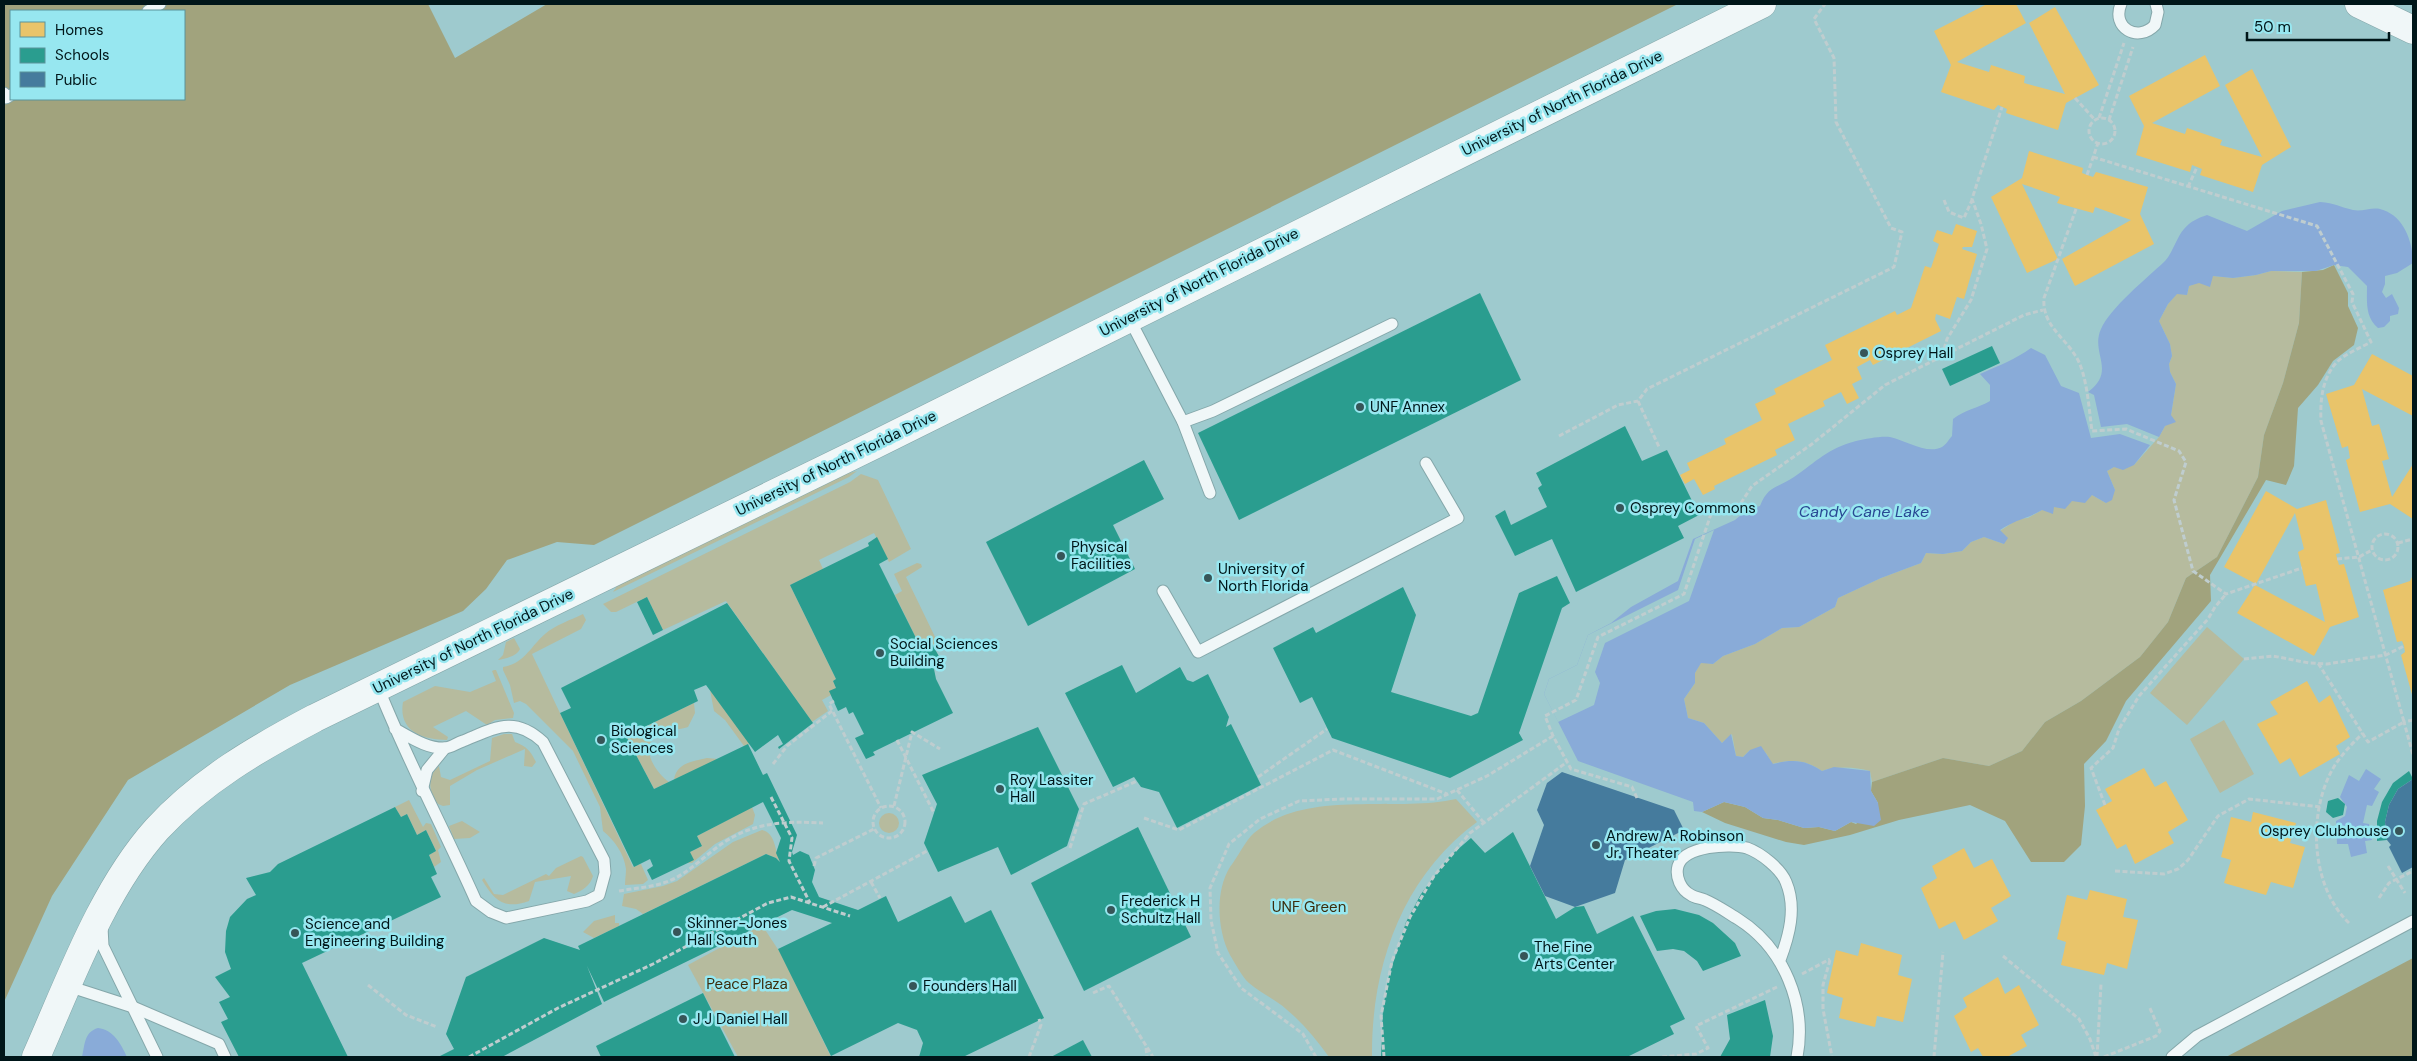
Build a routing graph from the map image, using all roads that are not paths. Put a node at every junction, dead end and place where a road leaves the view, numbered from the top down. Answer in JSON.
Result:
{"nodes":[{"id":1,"x":1762,"y":4,"type":"edge"},
{"id":2,"x":2121,"y":4,"type":"edge"},
{"id":3,"x":2156,"y":4,"type":"edge"},
{"id":4,"x":2359,"y":4,"type":"edge"},
{"id":5,"x":2413,"y":30,"type":"edge"},
{"id":6,"x":1129,"y":318,"type":"junction"},
{"id":7,"x":1392,"y":324,"type":"dead end"},
{"id":8,"x":1183,"y":422,"type":"junction"},
{"id":9,"x":1426,"y":463,"type":"dead end"},
{"id":10,"x":1210,"y":493,"type":"dead end"},
{"id":11,"x":1163,"y":591,"type":"dead end"},
{"id":12,"x":378,"y":687,"type":"junction"},
{"id":13,"x":395,"y":729,"type":"junction"},
{"id":14,"x":445,"y":748,"type":"junction"},
{"id":15,"x":422,"y":792,"type":"junction"},
{"id":16,"x":102,"y":914,"type":"junction"},
{"id":17,"x":2413,"y":921,"type":"edge"},
{"id":18,"x":1780,"y":960,"type":"junction"},
{"id":19,"x":68,"y":986,"type":"junction"},
{"id":20,"x":133,"y":1007,"type":"junction"},
{"id":21,"x":36,"y":1057,"type":"edge"},
{"id":22,"x":157,"y":1057,"type":"edge"},
{"id":23,"x":225,"y":1057,"type":"edge"},
{"id":24,"x":1796,"y":1057,"type":"edge"},
{"id":25,"x":2172,"y":1057,"type":"edge"}],
"edges":[{"from":1,"to":6,"type":"street","name":"University of North Florida Drive"},
{"from":2,"to":3,"type":"lane"},
{"from":4,"to":5,"type":"street"},
{"from":6,"to":8,"type":"lane"},
{"from":6,"to":12,"type":"street","name":"University of North Florida Drive"},
{"from":7,"to":8,"type":"lane"},
{"from":8,"to":10,"type":"lane"},
{"from":9,"to":11,"type":"lane"},
{"from":12,"to":13,"type":"lane"},
{"from":12,"to":16,"type":"street","name":"University of North Florida Drive"},
{"from":13,"to":14,"type":"lane"},
{"from":13,"to":15,"type":"lane"},
{"from":14,"to":15,"type":"lane"},
{"from":14,"to":15,"type":"lane"},
{"from":16,"to":19,"type":"street","name":"University of North Florida Drive"},
{"from":16,"to":20,"type":"lane"},
{"from":17,"to":25,"type":"lane"},
{"from":18,"to":18,"type":"lane"},
{"from":18,"to":24,"type":"lane"},
{"from":19,"to":20,"type":"lane"},
{"from":19,"to":21,"type":"street","name":"University of North Florida Drive"},
{"from":20,"to":22,"type":"lane"},
{"from":20,"to":23,"type":"lane"}]}
